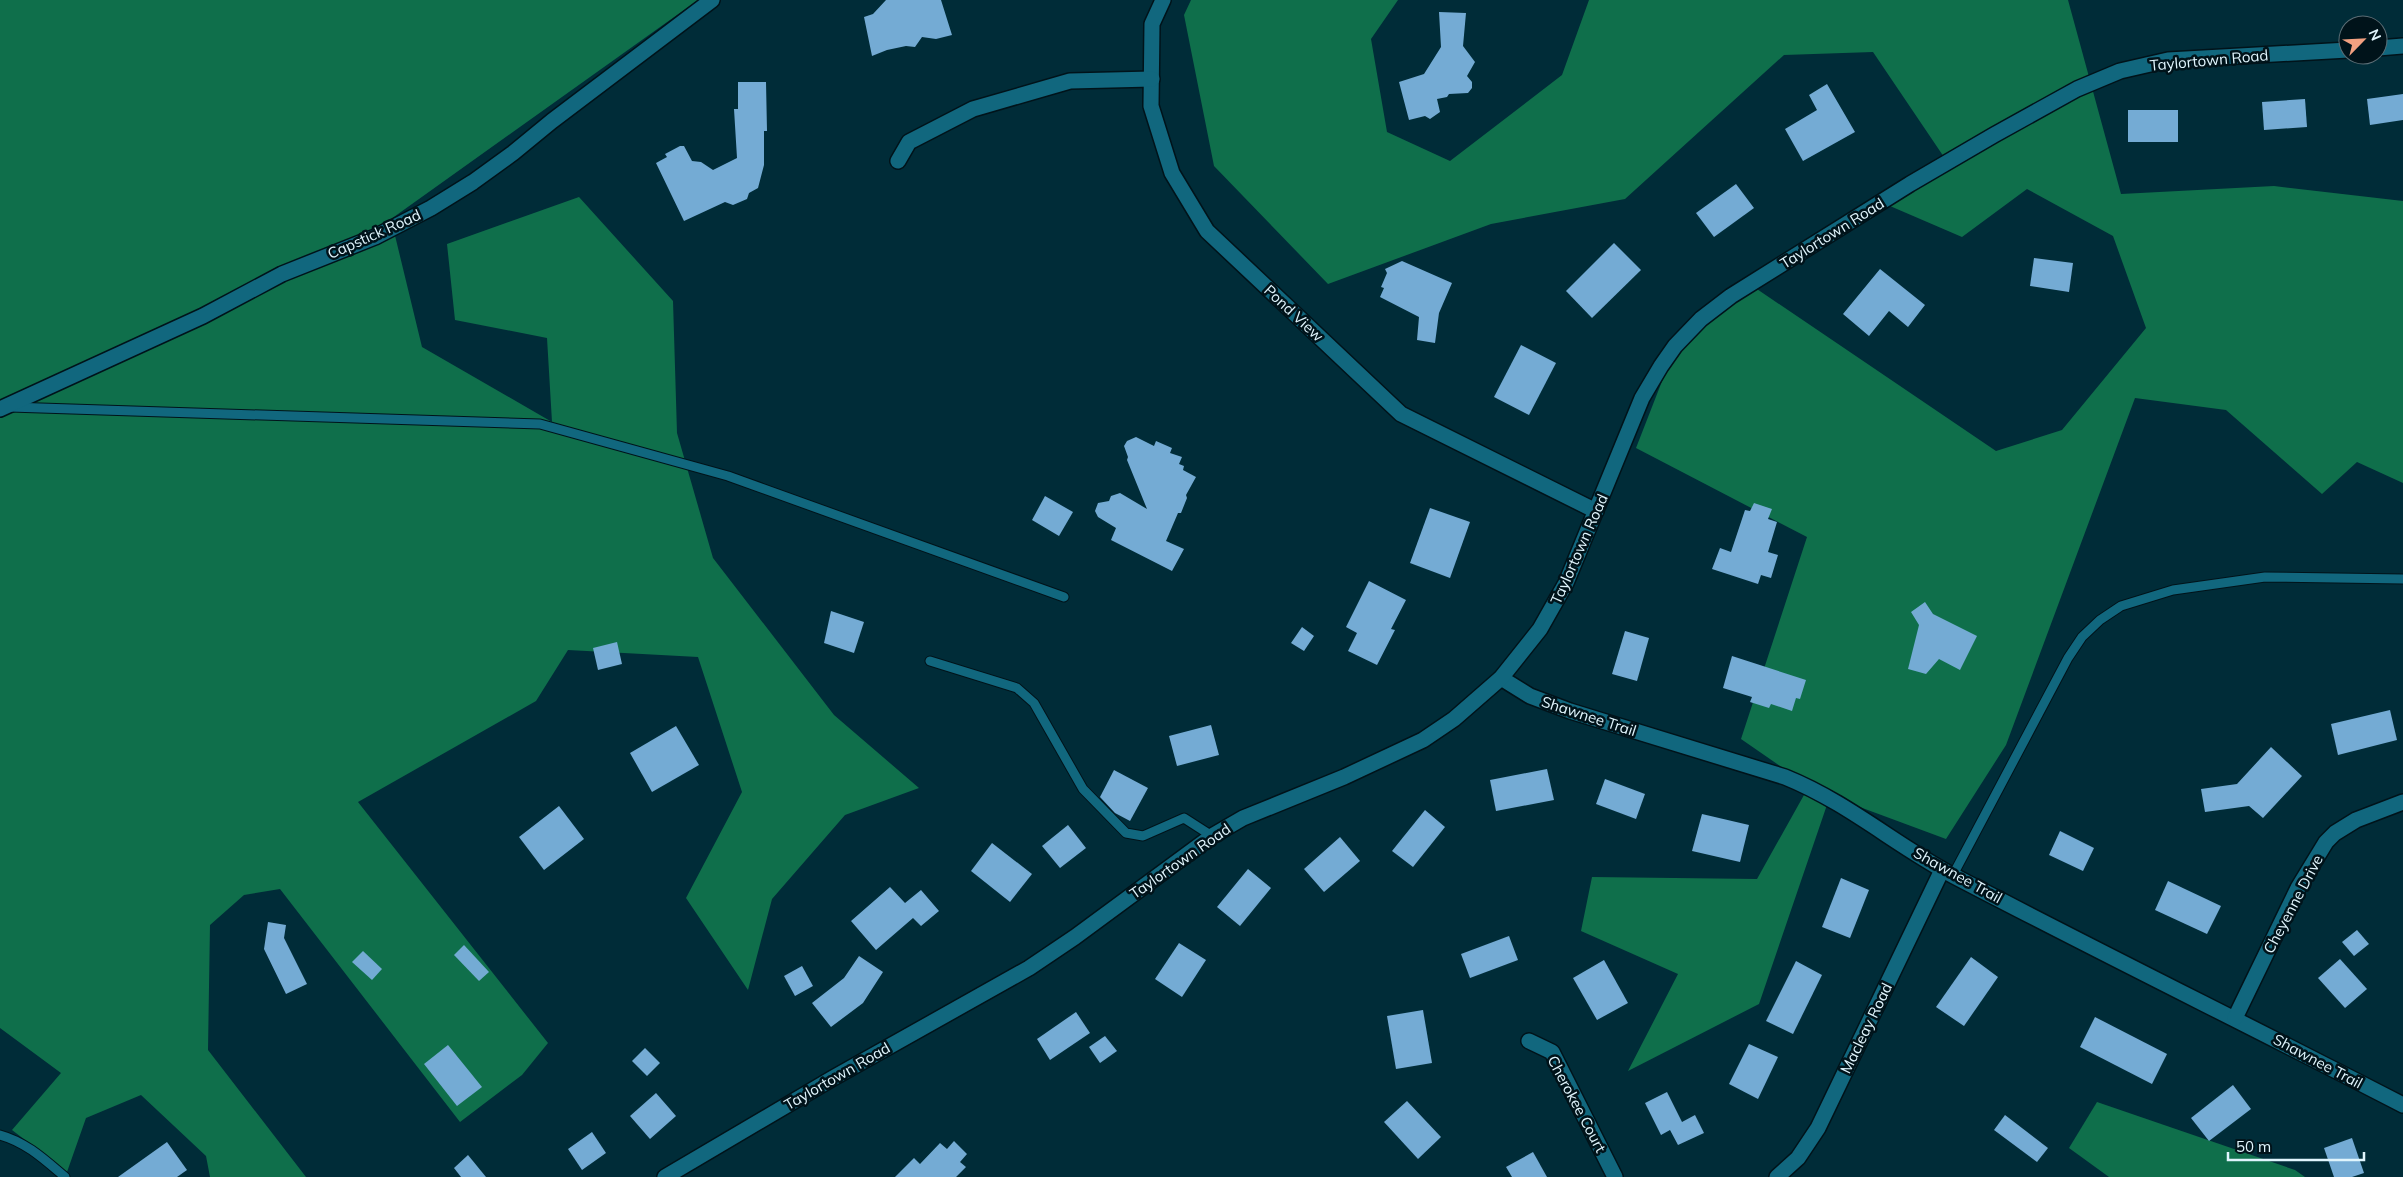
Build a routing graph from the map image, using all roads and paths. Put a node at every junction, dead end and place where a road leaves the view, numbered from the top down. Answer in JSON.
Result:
{"nodes":[{"id":1,"x":712,"y":0,"type":"edge"},
{"id":2,"x":1162,"y":0,"type":"edge"},
{"id":3,"x":2403,"y":46,"type":"edge"},
{"id":4,"x":2388,"y":47,"type":"edge"},
{"id":5,"x":2338,"y":51,"type":"edge"},
{"id":6,"x":1152,"y":79,"type":"junction"},
{"id":7,"x":898,"y":161,"type":"dead end"},
{"id":8,"x":2,"y":408,"type":"edge"},
{"id":9,"x":1596,"y":511,"type":"junction"},
{"id":10,"x":2403,"y":579,"type":"edge"},
{"id":11,"x":1064,"y":597,"type":"dead end"},
{"id":12,"x":930,"y":661,"type":"dead end"},
{"id":13,"x":1501,"y":678,"type":"junction"},
{"id":14,"x":2403,"y":802,"type":"edge"},
{"id":15,"x":1212,"y":836,"type":"junction"},
{"id":16,"x":1948,"y":872,"type":"junction"},
{"id":17,"x":2235,"y":1018,"type":"junction"},
{"id":18,"x":1529,"y":1041,"type":"dead end"},
{"id":19,"x":2403,"y":1105,"type":"edge"},
{"id":20,"x":0,"y":1135,"type":"edge"},
{"id":21,"x":1779,"y":1176,"type":"edge"},
{"id":22,"x":65,"y":1177,"type":"edge"},
{"id":23,"x":665,"y":1177,"type":"edge"},
{"id":24,"x":1615,"y":1177,"type":"edge"}],
"edges":[{"from":1,"to":8,"type":"street","name":"Capstick Road"},
{"from":2,"to":6,"type":"street","name":"Pond View"},
{"from":3,"to":4,"type":"street"},
{"from":5,"to":9,"type":"street","name":"Taylortown Road"},
{"from":6,"to":7,"type":"street"},
{"from":6,"to":9,"type":"street","name":"Pond View"},
{"from":8,"to":11,"type":"lane"},
{"from":9,"to":13,"type":"street","name":"Taylortown Road"},
{"from":10,"to":16,"type":"lane"},
{"from":12,"to":15,"type":"lane"},
{"from":13,"to":15,"type":"street","name":"Taylortown Road"},
{"from":13,"to":16,"type":"street","name":"Shawnee Trail"},
{"from":14,"to":17,"type":"street","name":"Cheyenne Drive"},
{"from":15,"to":23,"type":"street","name":"Taylortown Road"},
{"from":16,"to":17,"type":"street","name":"Shawnee Trail"},
{"from":16,"to":21,"type":"street","name":"Macleay Road"},
{"from":17,"to":19,"type":"street","name":"Shawnee Trail"},
{"from":18,"to":24,"type":"street","name":"Cherokee Court"},
{"from":20,"to":22,"type":"lane"}]}
